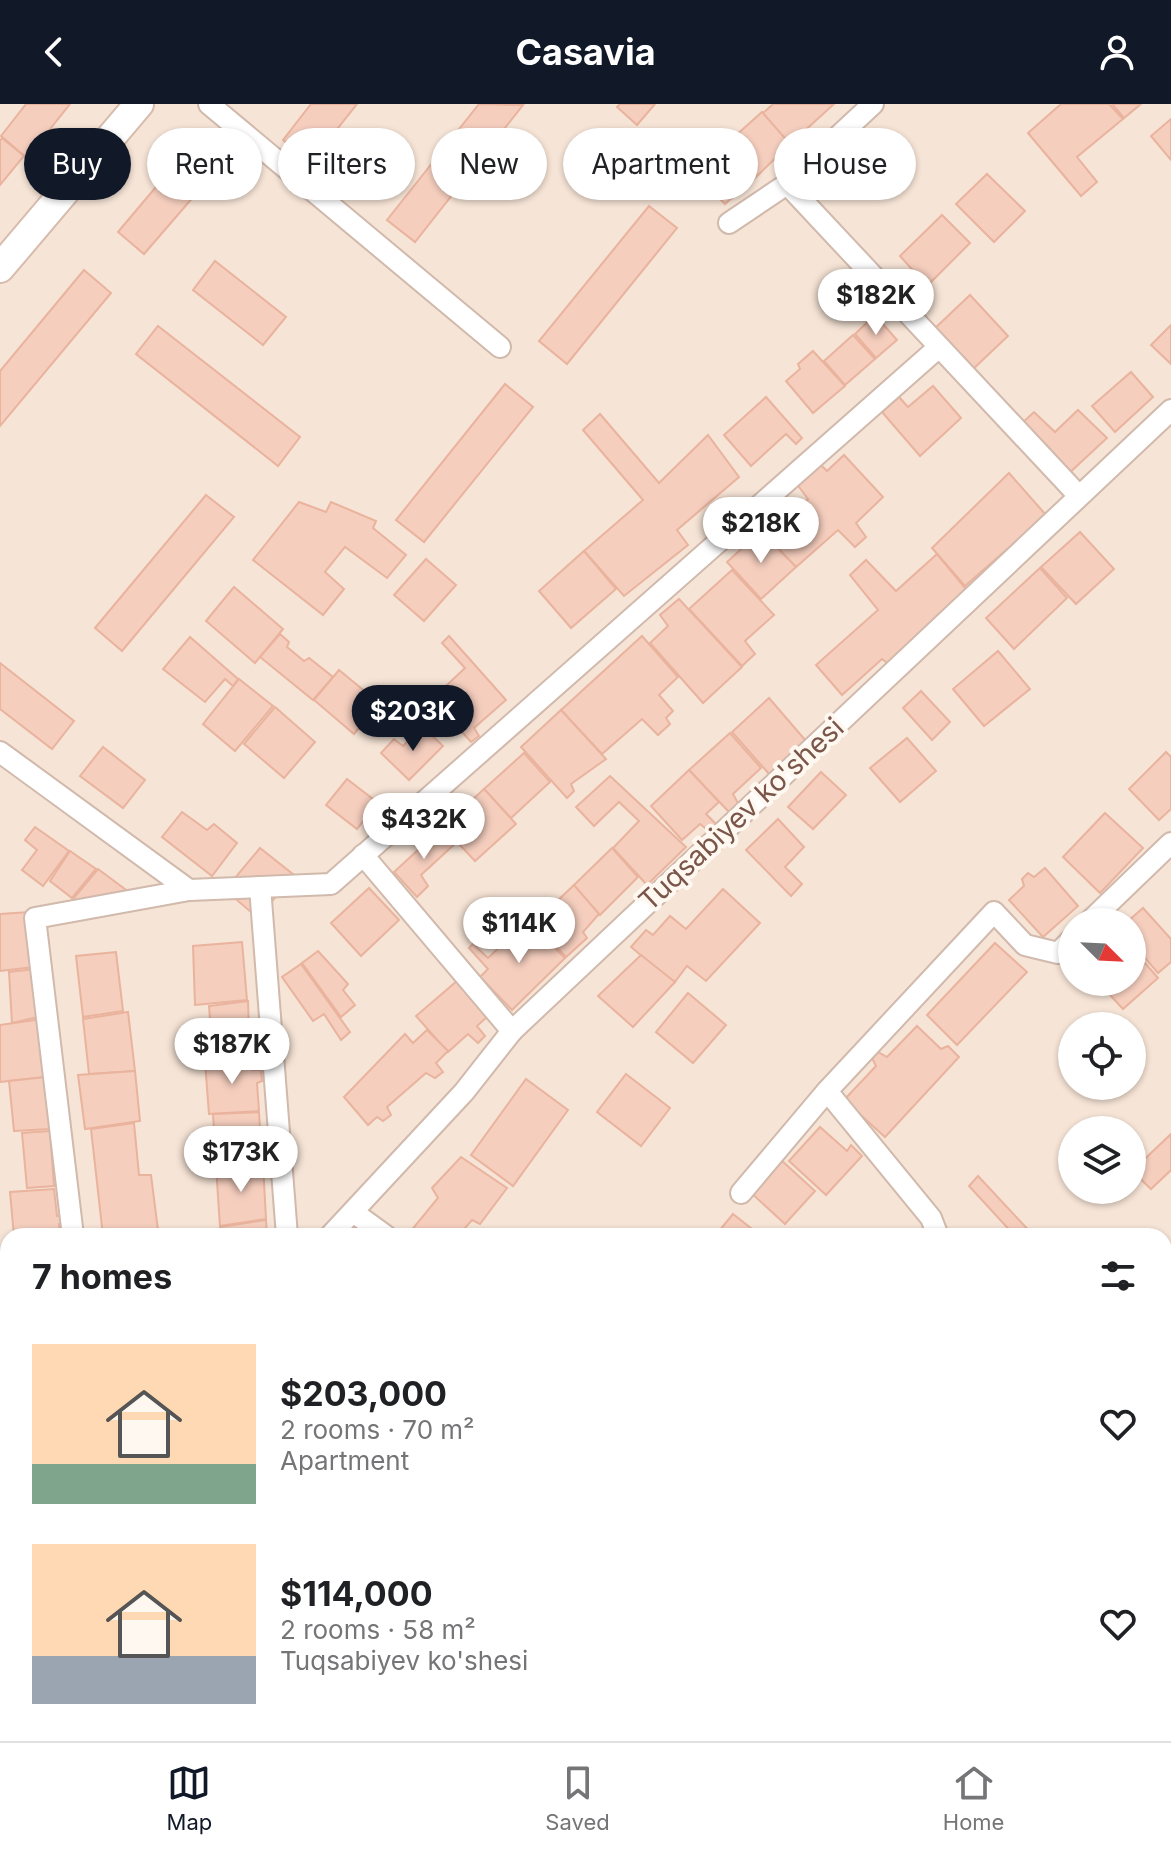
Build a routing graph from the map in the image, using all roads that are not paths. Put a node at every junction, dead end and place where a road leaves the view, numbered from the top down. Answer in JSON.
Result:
{"nodes":[{"id":1,"x":139,"y":104,"type":"edge"},
{"id":2,"x":209,"y":104,"type":"edge"},
{"id":3,"x":873,"y":104,"type":"edge"},
{"id":4,"x":847,"y":128,"type":"edge"},
{"id":5,"x":774,"y":193,"type":"edge"},
{"id":6,"x":802,"y":200,"type":"edge"},
{"id":7,"x":729,"y":223,"type":"dead end"},
{"id":8,"x":0,"y":268,"type":"edge"},
{"id":9,"x":500,"y":347,"type":"dead end"},
{"id":10,"x":939,"y":347,"type":"junction"},
{"id":11,"x":1171,"y":410,"type":"edge"},
{"id":12,"x":1079,"y":496,"type":"junction"},
{"id":13,"x":0,"y":752,"type":"edge"},
{"id":14,"x":1171,"y":843,"type":"edge"},
{"id":15,"x":363,"y":855,"type":"junction"},
{"id":16,"x":260,"y":887,"type":"junction"},
{"id":17,"x":189,"y":890,"type":"junction"},
{"id":18,"x":1104,"y":908,"type":"edge"},
{"id":19,"x":1058,"y":953,"type":"edge"},
{"id":20,"x":512,"y":1031,"type":"junction"},
{"id":21,"x":827,"y":1091,"type":"junction"},
{"id":22,"x":741,"y":1193,"type":"dead end"},
{"id":23,"x":353,"y":1212,"type":"junction"},
{"id":24,"x":72,"y":1228,"type":"edge"},
{"id":25,"x":286,"y":1228,"type":"edge"},
{"id":26,"x":338,"y":1228,"type":"edge"},
{"id":27,"x":375,"y":1228,"type":"edge"},
{"id":28,"x":935,"y":1228,"type":"edge"}],
"edges":[{"from":1,"to":8,"type":"street"},
{"from":2,"to":9,"type":"street"},
{"from":3,"to":4,"type":"street"},
{"from":5,"to":7,"type":"street"},
{"from":6,"to":10,"type":"street"},
{"from":10,"to":12,"type":"street"},
{"from":10,"to":15,"type":"street"},
{"from":11,"to":12,"type":"street","name":"Tuqsabiyev ko'shesi"},
{"from":12,"to":20,"type":"street","name":"Tuqsabiyev ko'shesi"},
{"from":13,"to":17,"type":"street"},
{"from":14,"to":18,"type":"street"},
{"from":15,"to":16,"type":"street"},
{"from":15,"to":20,"type":"street"},
{"from":16,"to":17,"type":"street"},
{"from":16,"to":25,"type":"street"},
{"from":17,"to":24,"type":"street"},
{"from":19,"to":21,"type":"street"},
{"from":20,"to":23,"type":"street","name":"Tuqsabiyev ko'shesi"},
{"from":21,"to":22,"type":"street"},
{"from":21,"to":28,"type":"street"},
{"from":23,"to":26,"type":"street","name":"Tuqsabiyev ko'shesi"},
{"from":23,"to":27,"type":"street"}]}
